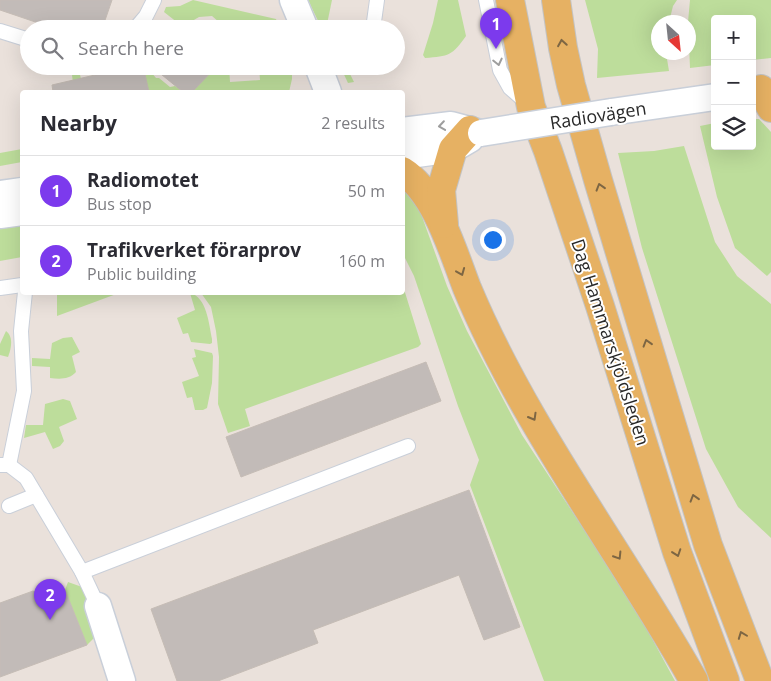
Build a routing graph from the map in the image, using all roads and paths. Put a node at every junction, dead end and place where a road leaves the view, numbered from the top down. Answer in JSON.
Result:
{"nodes":[{"id":1,"x":154,"y":0,"type":"edge"},
{"id":2,"x":293,"y":0,"type":"edge"},
{"id":3,"x":377,"y":0,"type":"edge"},
{"id":4,"x":486,"y":0,"type":"edge"},
{"id":5,"x":510,"y":0,"type":"edge"},
{"id":6,"x":556,"y":0,"type":"edge"},
{"id":7,"x":143,"y":20,"type":"edge"},
{"id":8,"x":301,"y":20,"type":"edge"},
{"id":9,"x":374,"y":20,"type":"edge"},
{"id":10,"x":0,"y":31,"type":"edge"},
{"id":11,"x":20,"y":37,"type":"edge"},
{"id":12,"x":321,"y":75,"type":"edge"},
{"id":13,"x":327,"y":90,"type":"edge"},
{"id":14,"x":711,"y":98,"type":"edge"},
{"id":15,"x":532,"y":107,"type":"junction"},
{"id":16,"x":405,"y":131,"type":"edge"},
{"id":17,"x":468,"y":137,"type":"junction"},
{"id":18,"x":405,"y":155,"type":"edge"},
{"id":19,"x":405,"y":173,"type":"edge"},
{"id":20,"x":20,"y":191,"type":"edge"},
{"id":21,"x":0,"y":194,"type":"edge"},
{"id":22,"x":20,"y":212,"type":"edge"},
{"id":23,"x":0,"y":215,"type":"edge"},
{"id":24,"x":444,"y":226,"type":"junction"},
{"id":25,"x":20,"y":285,"type":"edge"},
{"id":26,"x":0,"y":288,"type":"edge"},
{"id":27,"x":25,"y":295,"type":"edge"},
{"id":28,"x":408,"y":446,"type":"dead end"},
{"id":29,"x":5,"y":465,"type":"edge"},
{"id":30,"x":36,"y":495,"type":"junction"},
{"id":31,"x":8,"y":506,"type":"dead end"},
{"id":32,"x":82,"y":572,"type":"junction"},
{"id":33,"x":98,"y":606,"type":"joint"},
{"id":34,"x":122,"y":681,"type":"edge"},
{"id":35,"x":694,"y":681,"type":"edge"},
{"id":36,"x":725,"y":681,"type":"edge"},
{"id":37,"x":760,"y":681,"type":"edge"}],
"edges":[{"from":1,"to":7,"type":"lane"},
{"from":2,"to":8,"type":"street"},
{"from":3,"to":9,"type":"lane"},
{"from":4,"to":15,"type":"lane","one_way":true},
{"from":5,"to":15,"type":"main road","name":"Dag Hammarskjöldsleden"},
{"from":37,"to":6,"type":"main road","name":"Dag Hammarskjöldsleden","one_way":true},
{"from":10,"to":11,"type":"lane"},
{"from":12,"to":13,"type":"street"},
{"from":14,"to":17,"type":"street","name":"Radiovägen","bridge":true},
{"from":15,"to":36,"type":"main road","name":"Dag Hammarskjöldsleden","one_way":true},
{"from":17,"to":16,"type":"street","one_way":true},
{"from":17,"to":18,"type":"street","name":"Radiovägen"},
{"from":17,"to":24,"type":"main road"},
{"from":19,"to":24,"type":"main road"},
{"from":20,"to":21,"type":"street"},
{"from":22,"to":23,"type":"street"},
{"from":24,"to":35,"type":"main road","one_way":true},
{"from":25,"to":26,"type":"lane"},
{"from":27,"to":29,"type":"lane"},
{"from":28,"to":32,"type":"lane"},
{"from":29,"to":30,"type":"lane"},
{"from":30,"to":31,"type":"lane"},
{"from":30,"to":32,"type":"lane"},
{"from":32,"to":33,"type":"lane"},
{"from":33,"to":34,"type":"street"}]}
